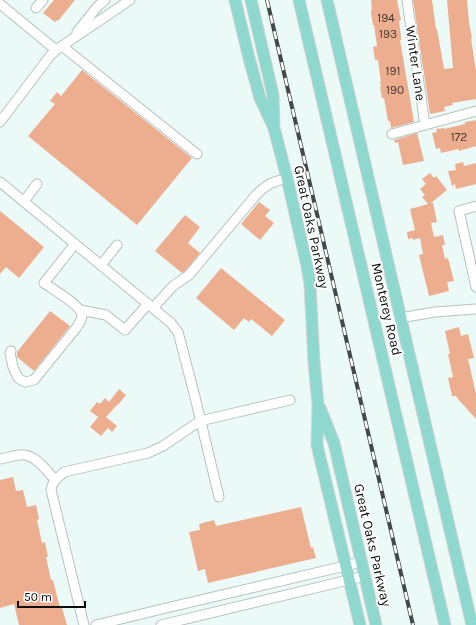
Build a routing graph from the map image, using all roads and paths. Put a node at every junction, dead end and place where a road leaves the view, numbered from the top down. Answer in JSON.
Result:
{"nodes":[{"id":1,"x":43,"y":0,"type":"edge"},
{"id":2,"x":105,"y":0,"type":"edge"},
{"id":3,"x":130,"y":0,"type":"edge"},
{"id":4,"x":235,"y":0,"type":"edge"},
{"id":5,"x":251,"y":0,"type":"edge"},
{"id":6,"x":299,"y":0,"type":"edge"},
{"id":7,"x":327,"y":0,"type":"edge"},
{"id":8,"x":407,"y":0,"type":"edge"},
{"id":9,"x":0,"y":4,"type":"edge"},
{"id":10,"x":36,"y":8,"type":"dead end"},
{"id":11,"x":71,"y":40,"type":"junction"},
{"id":12,"x":59,"y":48,"type":"junction"},
{"id":13,"x":476,"y":112,"type":"edge"},
{"id":14,"x":0,"y":122,"type":"edge"},
{"id":15,"x":425,"y":125,"type":"junction"},
{"id":16,"x":274,"y":128,"type":"junction"},
{"id":17,"x":392,"y":134,"type":"dead end"},
{"id":18,"x":197,"y":154,"type":"dead end"},
{"id":19,"x":287,"y":178,"type":"junction"},
{"id":20,"x":0,"y":182,"type":"edge"},
{"id":21,"x":37,"y":184,"type":"dead end"},
{"id":22,"x":24,"y":201,"type":"junction"},
{"id":23,"x":476,"y":206,"type":"edge"},
{"id":24,"x":75,"y":244,"type":"junction"},
{"id":25,"x":117,"y":245,"type":"dead end"},
{"id":26,"x":101,"y":266,"type":"junction"},
{"id":27,"x":476,"y":287,"type":"edge"},
{"id":28,"x":150,"y":306,"type":"junction"},
{"id":29,"x":476,"y":309,"type":"edge"},
{"id":30,"x":80,"y":310,"type":"junction"},
{"id":31,"x":400,"y":318,"type":"junction"},
{"id":32,"x":11,"y":351,"type":"dead end"},
{"id":33,"x":290,"y":400,"type":"dead end"},
{"id":34,"x":318,"y":404,"type":"junction"},
{"id":35,"x":200,"y":421,"type":"junction"},
{"id":36,"x":0,"y":459,"type":"edge"},
{"id":37,"x":55,"y":480,"type":"junction"},
{"id":38,"x":219,"y":497,"type":"dead end"},
{"id":39,"x":362,"y":562,"type":"junction"},
{"id":40,"x":346,"y":566,"type":"junction"},
{"id":41,"x":365,"y":576,"type":"junction"},
{"id":42,"x":349,"y":580,"type":"junction"},
{"id":43,"x":158,"y":610,"type":"junction"},
{"id":44,"x":84,"y":625,"type":"edge"},
{"id":45,"x":96,"y":625,"type":"edge"},
{"id":46,"x":162,"y":625,"type":"edge"},
{"id":47,"x":360,"y":625,"type":"edge"},
{"id":48,"x":376,"y":625,"type":"edge"},
{"id":49,"x":445,"y":625,"type":"edge"},
{"id":50,"x":472,"y":625,"type":"edge"}],
"edges":[{"from":1,"to":10,"type":"street"},
{"from":2,"to":11,"type":"street"},
{"from":3,"to":11,"type":"street"},
{"from":4,"to":16,"type":"main road","name":"Great Oaks Parkway"},
{"from":5,"to":16,"type":"main road","name":"Great Oaks Parkway"},
{"from":6,"to":49,"type":"main road","name":"Monterey Road"},
{"from":7,"to":31,"type":"main road","name":"Monterey Road"},
{"from":8,"to":15,"type":"street","name":"Winter Lane"},
{"from":9,"to":12,"type":"street"},
{"from":11,"to":12,"type":"street"},
{"from":12,"to":14,"type":"street"},
{"from":12,"to":18,"type":"street"},
{"from":13,"to":15,"type":"street"},
{"from":15,"to":17,"type":"street"},
{"from":16,"to":19,"type":"main road","name":"Great Oaks Parkway"},
{"from":19,"to":28,"type":"street"},
{"from":19,"to":34,"type":"main road","name":"Great Oaks Parkway"},
{"from":20,"to":22,"type":"street"},
{"from":21,"to":22,"type":"street"},
{"from":22,"to":24,"type":"street"},
{"from":23,"to":27,"type":"street"},
{"from":24,"to":26,"type":"street"},
{"from":24,"to":30,"type":"street"},
{"from":25,"to":26,"type":"street"},
{"from":26,"to":28,"type":"street"},
{"from":28,"to":30,"type":"street"},
{"from":28,"to":35,"type":"street"},
{"from":29,"to":31,"type":"street"},
{"from":30,"to":32,"type":"street"},
{"from":31,"to":50,"type":"main road","name":"Monterey Road"},
{"from":33,"to":35,"type":"street"},
{"from":34,"to":39,"type":"main road","name":"Great Oaks Parkway"},
{"from":34,"to":40,"type":"main road","name":"Great Oaks Parkway"},
{"from":35,"to":37,"type":"street"},
{"from":35,"to":38,"type":"street"},
{"from":36,"to":37,"type":"street"},
{"from":37,"to":44,"type":"street"},
{"from":39,"to":40,"type":"street"},
{"from":39,"to":41,"type":"main road","name":"Great Oaks Parkway"},
{"from":40,"to":42,"type":"main road","name":"Great Oaks Parkway"},
{"from":40,"to":43,"type":"street"},
{"from":41,"to":42,"type":"street"},
{"from":41,"to":48,"type":"main road","name":"Great Oaks Parkway"},
{"from":42,"to":46,"type":"street"},
{"from":42,"to":47,"type":"main road","name":"Great Oaks Parkway"},
{"from":43,"to":45,"type":"street"},
{"from":43,"to":46,"type":"street"}]}
